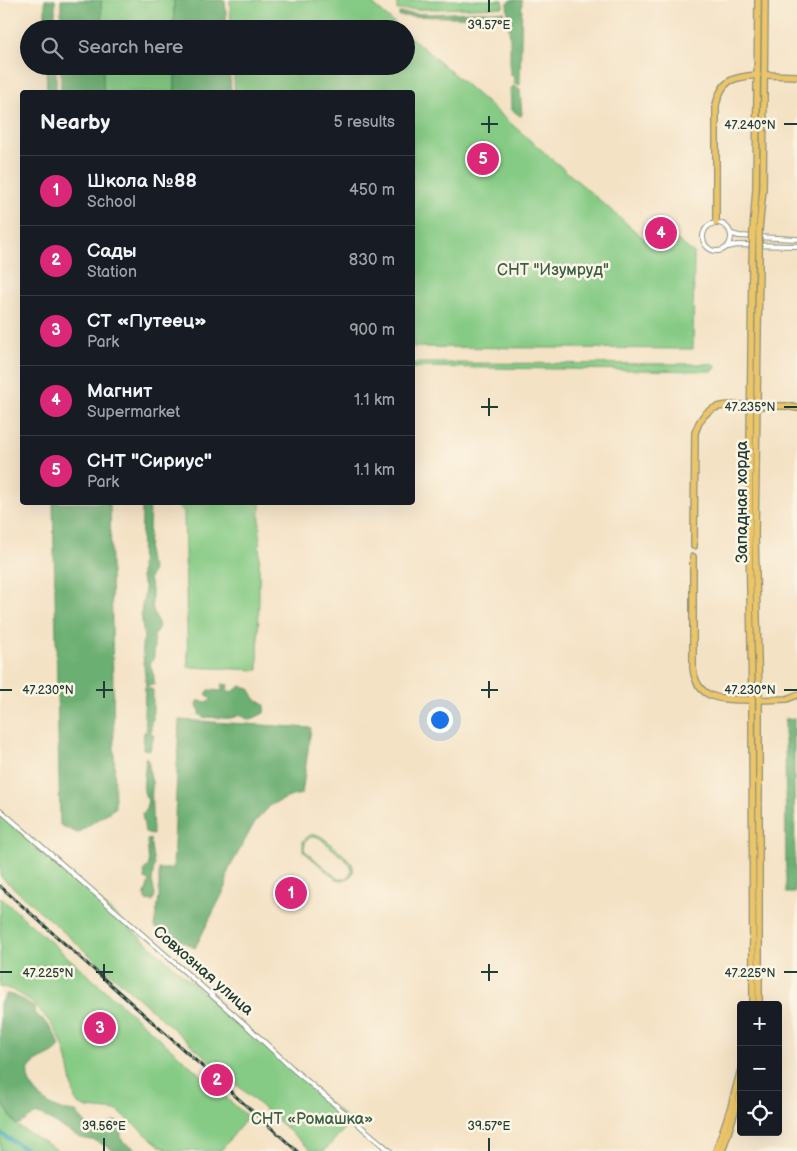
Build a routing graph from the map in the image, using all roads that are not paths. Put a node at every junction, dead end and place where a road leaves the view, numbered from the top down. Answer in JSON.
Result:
{"nodes":[{"id":1,"x":758,"y":0,"type":"edge"},
{"id":2,"x":765,"y":0,"type":"edge"},
{"id":3,"x":758,"y":75,"type":"junction"},
{"id":4,"x":765,"y":76,"type":"junction"},
{"id":5,"x":797,"y":76,"type":"edge"},
{"id":6,"x":716,"y":222,"type":"junction"},
{"id":7,"x":756,"y":230,"type":"junction"},
{"id":8,"x":732,"y":234,"type":"junction"},
{"id":9,"x":797,"y":238,"type":"edge"},
{"id":10,"x":797,"y":246,"type":"edge"},
{"id":11,"x":728,"y":247,"type":"junction"},
{"id":12,"x":753,"y":405,"type":"junction"},
{"id":13,"x":797,"y":408,"type":"edge"},
{"id":14,"x":694,"y":546,"type":"dead end"},
{"id":15,"x":693,"y":557,"type":"dead end"},
{"id":16,"x":797,"y":695,"type":"edge"},
{"id":17,"x":756,"y":700,"type":"junction"},
{"id":18,"x":0,"y":810,"type":"edge"},
{"id":19,"x":753,"y":1001,"type":"edge"},
{"id":20,"x":759,"y":1001,"type":"edge"},
{"id":21,"x":737,"y":1084,"type":"edge"},
{"id":22,"x":737,"y":1105,"type":"edge"},
{"id":23,"x":390,"y":1151,"type":"edge"},
{"id":24,"x":716,"y":1151,"type":"edge"},
{"id":25,"x":722,"y":1151,"type":"edge"}],
"edges":[{"from":1,"to":3,"type":"highway","name":"Западная хорда"},
{"from":2,"to":4,"type":"highway","name":"Западная хорда"},
{"from":3,"to":6,"type":"highway"},
{"from":3,"to":7,"type":"highway","name":"Западная хорда"},
{"from":4,"to":5,"type":"highway"},
{"from":4,"to":7,"type":"highway","name":"Западная хорда"},
{"from":6,"to":8,"type":"street"},
{"from":6,"to":11,"type":"street"},
{"from":7,"to":12,"type":"highway","name":"Западная хорда","bridge":true},
{"from":8,"to":9,"type":"street"},
{"from":8,"to":11,"type":"street"},
{"from":10,"to":11,"type":"street"},
{"from":12,"to":13,"type":"highway"},
{"from":12,"to":14,"type":"highway"},
{"from":12,"to":17,"type":"highway","name":"Западная хорда"},
{"from":15,"to":17,"type":"highway"},
{"from":16,"to":17,"type":"highway"},
{"from":17,"to":19,"type":"highway","name":"Западная хорда"},
{"from":17,"to":20,"type":"highway","name":"Западная хорда"},
{"from":18,"to":23,"type":"street","name":"Совхозная улица"},
{"from":21,"to":24,"type":"highway"},
{"from":22,"to":25,"type":"highway"}]}
